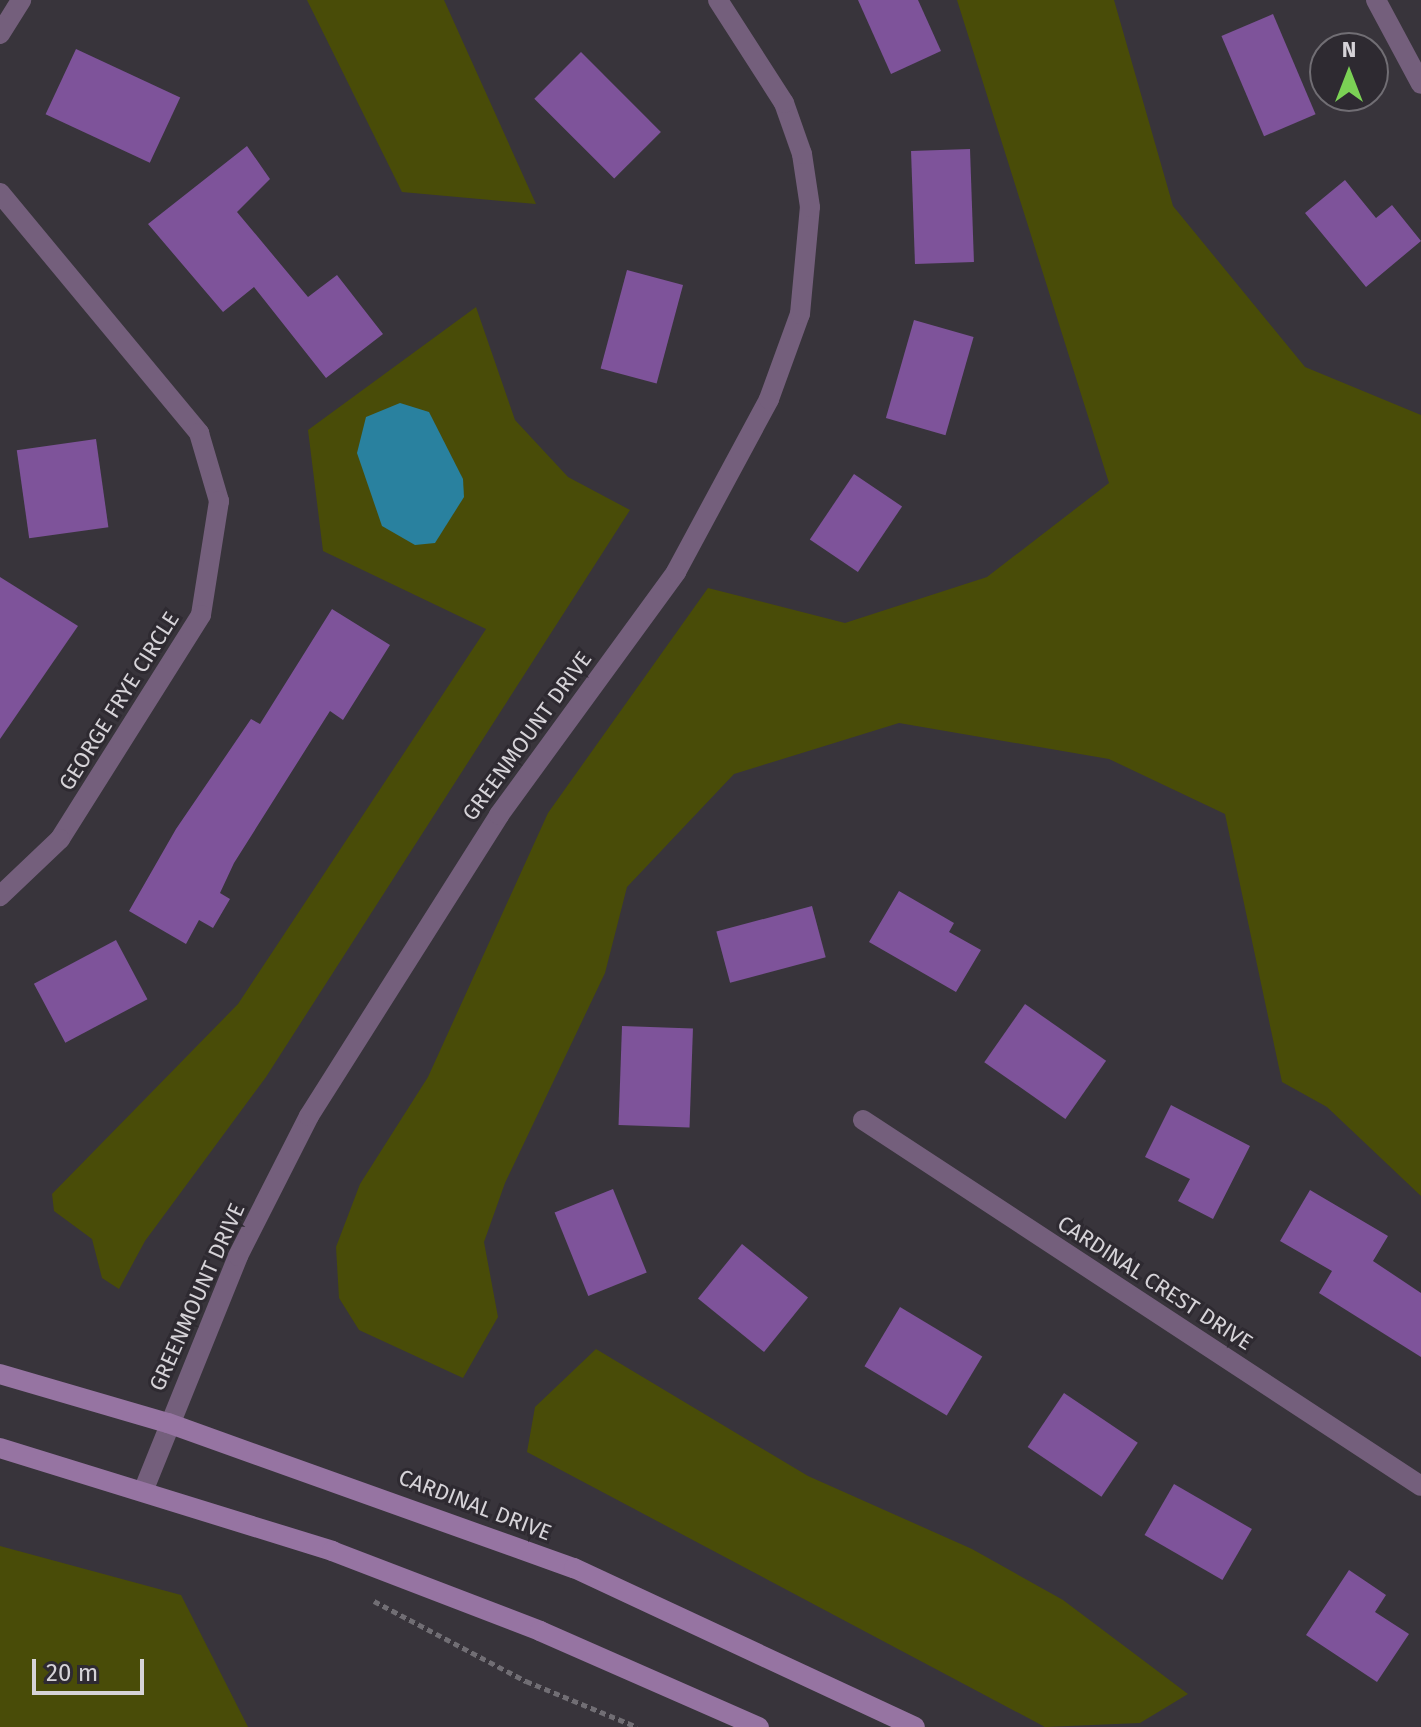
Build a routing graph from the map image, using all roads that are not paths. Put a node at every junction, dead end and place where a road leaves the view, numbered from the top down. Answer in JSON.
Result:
{"nodes":[{"id":1,"x":21,"y":0,"type":"edge"},
{"id":2,"x":718,"y":0,"type":"edge"},
{"id":3,"x":1376,"y":0,"type":"edge"},
{"id":4,"x":0,"y":34,"type":"edge"},
{"id":5,"x":1421,"y":84,"type":"edge"},
{"id":6,"x":0,"y":193,"type":"edge"},
{"id":7,"x":0,"y":896,"type":"edge"},
{"id":8,"x":863,"y":1120,"type":"dead end"},
{"id":9,"x":0,"y":1374,"type":"edge"},
{"id":10,"x":168,"y":1423,"type":"junction"},
{"id":11,"x":0,"y":1448,"type":"edge"},
{"id":12,"x":1421,"y":1486,"type":"edge"},
{"id":13,"x":144,"y":1489,"type":"junction"},
{"id":14,"x":759,"y":1727,"type":"edge"},
{"id":15,"x":915,"y":1727,"type":"edge"}],
"edges":[{"from":1,"to":4,"type":"street"},
{"from":2,"to":10,"type":"street","name":"GREENMOUNT DRIVE"},
{"from":3,"to":5,"type":"street"},
{"from":6,"to":7,"type":"street","name":"GEORGE FRYE CIRCLE"},
{"from":8,"to":12,"type":"street","name":"CARDINAL CREST DRIVE"},
{"from":9,"to":10,"type":"main road","name":"CARDINAL DRIVE"},
{"from":10,"to":13,"type":"street","name":"GREENMOUNT DRIVE"},
{"from":10,"to":15,"type":"main road","name":"CARDINAL DRIVE"},
{"from":11,"to":13,"type":"main road"},
{"from":13,"to":14,"type":"main road"}]}
